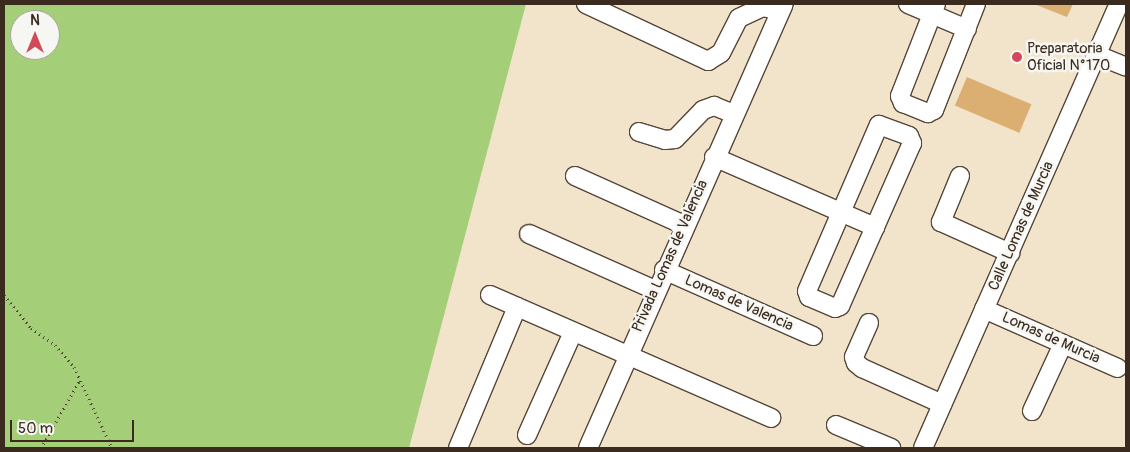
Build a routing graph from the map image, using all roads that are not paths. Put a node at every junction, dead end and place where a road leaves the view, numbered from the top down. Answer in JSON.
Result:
{"nodes":[{"id":1,"x":586,"y":4,"type":"edge"},
{"id":2,"x":908,"y":4,"type":"edge"},
{"id":3,"x":976,"y":4,"type":"edge"},
{"id":4,"x":1119,"y":4,"type":"edge"},
{"id":5,"x":782,"y":8,"type":"edge"},
{"id":6,"x":934,"y":9,"type":"edge"},
{"id":7,"x":966,"y":28,"type":"junction"},
{"id":8,"x":1097,"y":55,"type":"junction"},
{"id":9,"x":1126,"y":67,"type":"edge"},
{"id":10,"x":734,"y":114,"type":"junction"},
{"id":11,"x":639,"y":132,"type":"dead end"},
{"id":12,"x":714,"y":158,"type":"junction"},
{"id":13,"x":575,"y":176,"type":"dead end"},
{"id":14,"x":960,"y":176,"type":"dead end"},
{"id":15,"x":841,"y":212,"type":"junction"},
{"id":16,"x":684,"y":225,"type":"junction"},
{"id":17,"x":875,"y":227,"type":"junction"},
{"id":18,"x":528,"y":234,"type":"dead end"},
{"id":19,"x":1010,"y":253,"type":"junction"},
{"id":20,"x":664,"y":270,"type":"junction"},
{"id":21,"x":655,"y":290,"type":"junction"},
{"id":22,"x":490,"y":296,"type":"dead end"},
{"id":23,"x":517,"y":307,"type":"junction"},
{"id":24,"x":984,"y":309,"type":"junction"},
{"id":25,"x":869,"y":323,"type":"dead end"},
{"id":26,"x":573,"y":332,"type":"junction"},
{"id":27,"x":813,"y":336,"type":"dead end"},
{"id":28,"x":1063,"y":344,"type":"junction"},
{"id":29,"x":626,"y":355,"type":"junction"},
{"id":30,"x":1118,"y":368,"type":"dead end"},
{"id":31,"x":942,"y":404,"type":"junction"},
{"id":32,"x":1032,"y":411,"type":"dead end"},
{"id":33,"x":771,"y":418,"type":"dead end"},
{"id":34,"x":836,"y":425,"type":"dead end"},
{"id":35,"x":527,"y":436,"type":"dead end"},
{"id":36,"x":458,"y":448,"type":"edge"},
{"id":37,"x":588,"y":448,"type":"edge"},
{"id":38,"x":891,"y":448,"type":"edge"},
{"id":39,"x":923,"y":448,"type":"edge"}],
"edges":[{"from":1,"to":5,"type":"street"},
{"from":2,"to":6,"type":"street"},
{"from":3,"to":7,"type":"street"},
{"from":4,"to":8,"type":"street","name":"Calle Lomas de Murcia"},
{"from":5,"to":10,"type":"street","name":"Privada Lomas de Valencia"},
{"from":6,"to":7,"type":"street"},
{"from":6,"to":7,"type":"street"},
{"from":8,"to":9,"type":"street"},
{"from":8,"to":19,"type":"street","name":"Calle Lomas de Murcia"},
{"from":10,"to":11,"type":"street"},
{"from":10,"to":12,"type":"street","name":"Privada Lomas de Valencia"},
{"from":12,"to":15,"type":"street"},
{"from":12,"to":16,"type":"street","name":"Privada Lomas de Valencia"},
{"from":13,"to":16,"type":"street"},
{"from":14,"to":19,"type":"street"},
{"from":15,"to":17,"type":"street"},
{"from":15,"to":17,"type":"street"},
{"from":15,"to":17,"type":"street"},
{"from":16,"to":20,"type":"street","name":"Privada Lomas de Valencia"},
{"from":18,"to":21,"type":"street"},
{"from":19,"to":24,"type":"street","name":"Calle Lomas de Murcia"},
{"from":20,"to":21,"type":"street","name":"Privada Lomas de Valencia"},
{"from":20,"to":27,"type":"street","name":"Lomas de Valencia"},
{"from":21,"to":29,"type":"street","name":"Privada Lomas de Valencia"},
{"from":22,"to":23,"type":"street"},
{"from":23,"to":26,"type":"street"},
{"from":23,"to":36,"type":"street"},
{"from":24,"to":28,"type":"street","name":"Lomas de Murcia"},
{"from":24,"to":31,"type":"street","name":"Calle Lomas de Murcia"},
{"from":25,"to":31,"type":"street"},
{"from":26,"to":29,"type":"street"},
{"from":26,"to":35,"type":"street"},
{"from":28,"to":30,"type":"street","name":"Lomas de Murcia"},
{"from":28,"to":32,"type":"street"},
{"from":29,"to":33,"type":"street"},
{"from":29,"to":37,"type":"street","name":"Privada Lomas de Valencia"},
{"from":31,"to":39,"type":"street","name":"Calle Lomas de Murcia"},
{"from":34,"to":38,"type":"street"}]}
